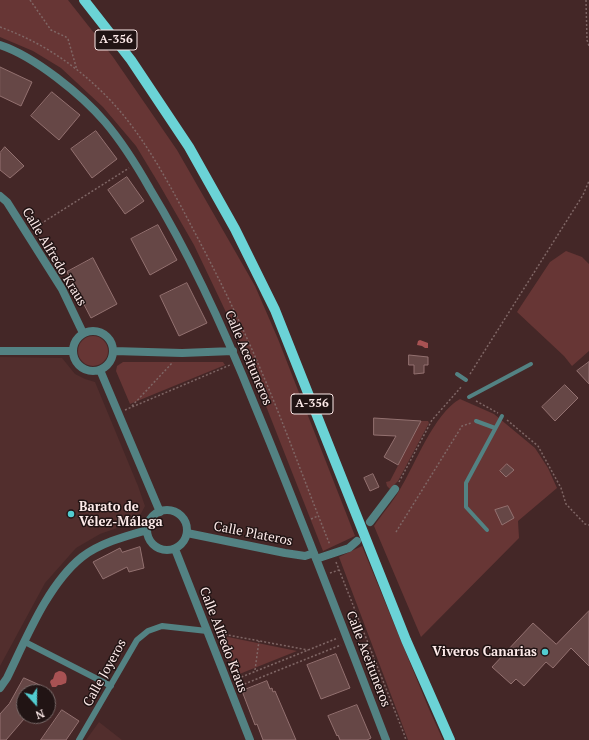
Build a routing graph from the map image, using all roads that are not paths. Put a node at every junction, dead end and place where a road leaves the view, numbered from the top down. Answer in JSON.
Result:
{"nodes":[{"id":1,"x":84,"y":0,"type":"edge"},
{"id":2,"x":0,"y":45,"type":"edge"},
{"id":3,"x":0,"y":196,"type":"edge"},
{"id":4,"x":83,"y":333,"type":"junction"},
{"id":5,"x":0,"y":351,"type":"edge"},
{"id":6,"x":73,"y":351,"type":"junction"},
{"id":7,"x":114,"y":351,"type":"junction"},
{"id":8,"x":233,"y":351,"type":"junction"},
{"id":9,"x":531,"y":364,"type":"dead end"},
{"id":10,"x":100,"y":370,"type":"junction"},
{"id":11,"x":457,"y":374,"type":"dead end"},
{"id":12,"x":466,"y":380,"type":"road end"},
{"id":13,"x":469,"y":397,"type":"road end"},
{"id":14,"x":502,"y":416,"type":"road end"},
{"id":15,"x":476,"y":421,"type":"road end"},
{"id":16,"x":495,"y":428,"type":"junction"},
{"id":17,"x":395,"y":489,"type":"road end"},
{"id":18,"x":160,"y":512,"type":"junction"},
{"id":19,"x":370,"y":522,"type":"dead end"},
{"id":20,"x":147,"y":530,"type":"junction"},
{"id":21,"x":487,"y":530,"type":"dead end"},
{"id":22,"x":187,"y":533,"type":"junction"},
{"id":23,"x":357,"y":541,"type":"dead end"},
{"id":24,"x":175,"y":549,"type":"junction"},
{"id":25,"x":315,"y":556,"type":"junction"},
{"id":26,"x":207,"y":631,"type":"junction"},
{"id":27,"x":25,"y":642,"type":"junction"},
{"id":28,"x":111,"y":686,"type":"junction"},
{"id":29,"x":0,"y":688,"type":"edge"},
{"id":30,"x":79,"y":740,"type":"edge"},
{"id":31,"x":250,"y":740,"type":"edge"},
{"id":32,"x":386,"y":740,"type":"edge"},
{"id":33,"x":450,"y":740,"type":"edge"}],
"edges":[{"from":1,"to":33,"type":"main road","number":"A-356"},
{"from":2,"to":8,"type":"street","name":"Calle Aceituneros"},
{"from":3,"to":4,"type":"street","name":"Calle Alfredo Kraus"},
{"from":4,"to":6,"type":"street"},
{"from":4,"to":7,"type":"street"},
{"from":5,"to":6,"type":"street"},
{"from":6,"to":10,"type":"street"},
{"from":7,"to":8,"type":"street"},
{"from":7,"to":10,"type":"street"},
{"from":8,"to":25,"type":"street","name":"Calle Aceituneros"},
{"from":9,"to":13,"type":"lane"},
{"from":10,"to":18,"type":"street"},
{"from":11,"to":12,"type":"lane"},
{"from":14,"to":16,"type":"lane"},
{"from":15,"to":16,"type":"lane"},
{"from":16,"to":21,"type":"lane"},
{"from":17,"to":19,"type":"street"},
{"from":18,"to":20,"type":"street"},
{"from":18,"to":22,"type":"street"},
{"from":20,"to":24,"type":"street"},
{"from":20,"to":27,"type":"street"},
{"from":22,"to":24,"type":"street"},
{"from":22,"to":25,"type":"street","name":"Calle Plateros"},
{"from":23,"to":25,"type":"street","name":"Calle Plateros"},
{"from":24,"to":26,"type":"street","name":"Calle Alfredo Kraus"},
{"from":25,"to":32,"type":"street","name":"Calle Aceituneros"},
{"from":26,"to":28,"type":"street","name":"Calle Joyeros"},
{"from":26,"to":31,"type":"street","name":"Calle Alfredo Kraus"},
{"from":27,"to":28,"type":"street"},
{"from":27,"to":29,"type":"street"},
{"from":28,"to":30,"type":"street","name":"Calle Joyeros"}]}
